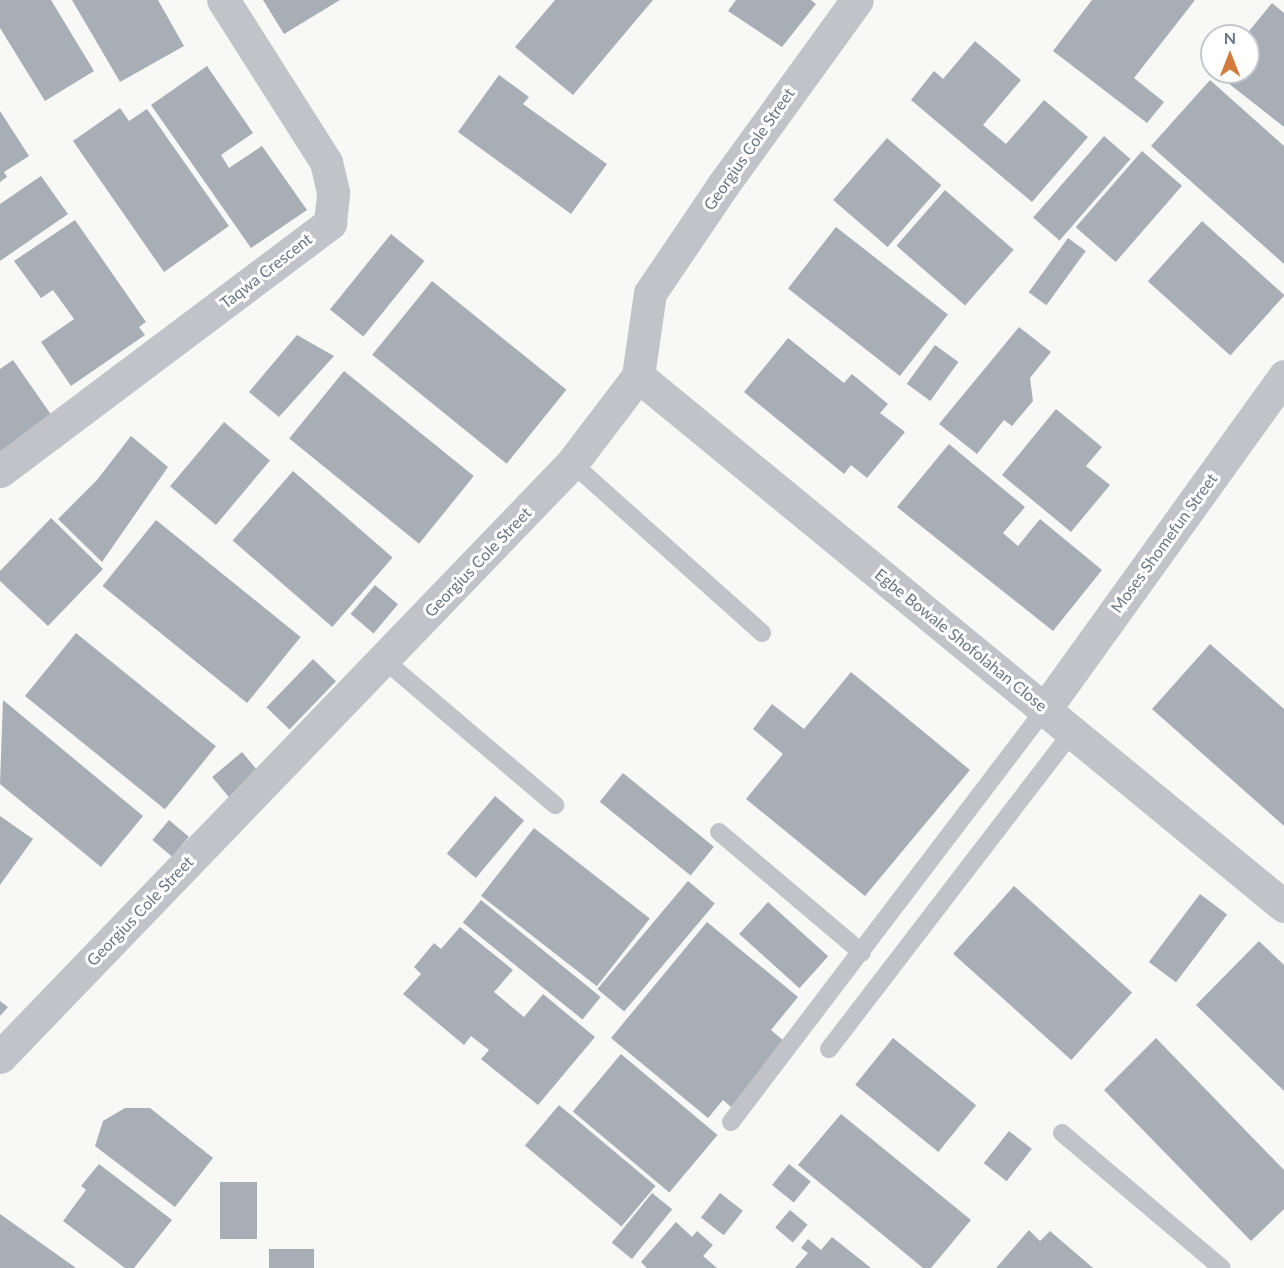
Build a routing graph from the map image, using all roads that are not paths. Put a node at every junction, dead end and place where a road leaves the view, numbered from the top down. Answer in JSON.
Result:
{"nodes":[{"id":1,"x":223,"y":0,"type":"edge"},
{"id":2,"x":857,"y":0,"type":"edge"},
{"id":3,"x":638,"y":376,"type":"junction"},
{"id":4,"x":1284,"y":376,"type":"edge"},
{"id":5,"x":572,"y":463,"type":"junction"},
{"id":6,"x":0,"y":471,"type":"edge"},
{"id":7,"x":762,"y":633,"type":"dead end"},
{"id":8,"x":383,"y":659,"type":"junction"},
{"id":9,"x":1045,"y":709,"type":"junction"},
{"id":10,"x":1074,"y":730,"type":"junction"},
{"id":11,"x":555,"y":805,"type":"dead end"},
{"id":12,"x":719,"y":832,"type":"dead end"},
{"id":13,"x":1284,"y":906,"type":"edge"},
{"id":14,"x":862,"y":953,"type":"junction"},
{"id":15,"x":829,"y":1049,"type":"dead end"},
{"id":16,"x":0,"y":1057,"type":"edge"},
{"id":17,"x":731,"y":1122,"type":"dead end"},
{"id":18,"x":1062,"y":1133,"type":"dead end"},
{"id":19,"x":1222,"y":1268,"type":"edge"}],
"edges":[{"from":1,"to":6,"type":"street","name":"Taqwa Crescent"},
{"from":2,"to":3,"type":"street","name":"Georgius Cole Street"},
{"from":3,"to":5,"type":"street","name":"Georgius Cole Street"},
{"from":3,"to":9,"type":"street","name":"Egbe Bowale Shofolahan Close"},
{"from":4,"to":9,"type":"street","name":"Moses Shomefun Street"},
{"from":5,"to":7,"type":"lane"},
{"from":5,"to":8,"type":"street","name":"Georgius Cole Street"},
{"from":8,"to":11,"type":"lane"},
{"from":8,"to":16,"type":"street","name":"Georgius Cole Street"},
{"from":9,"to":10,"type":"street","name":"Egbe Bowale Shofolahan Close"},
{"from":9,"to":14,"type":"lane"},
{"from":10,"to":13,"type":"street","name":"Egbe Bowale Shofolahan Close"},
{"from":10,"to":15,"type":"lane"},
{"from":12,"to":14,"type":"lane"},
{"from":14,"to":17,"type":"lane"},
{"from":18,"to":19,"type":"lane"}]}
